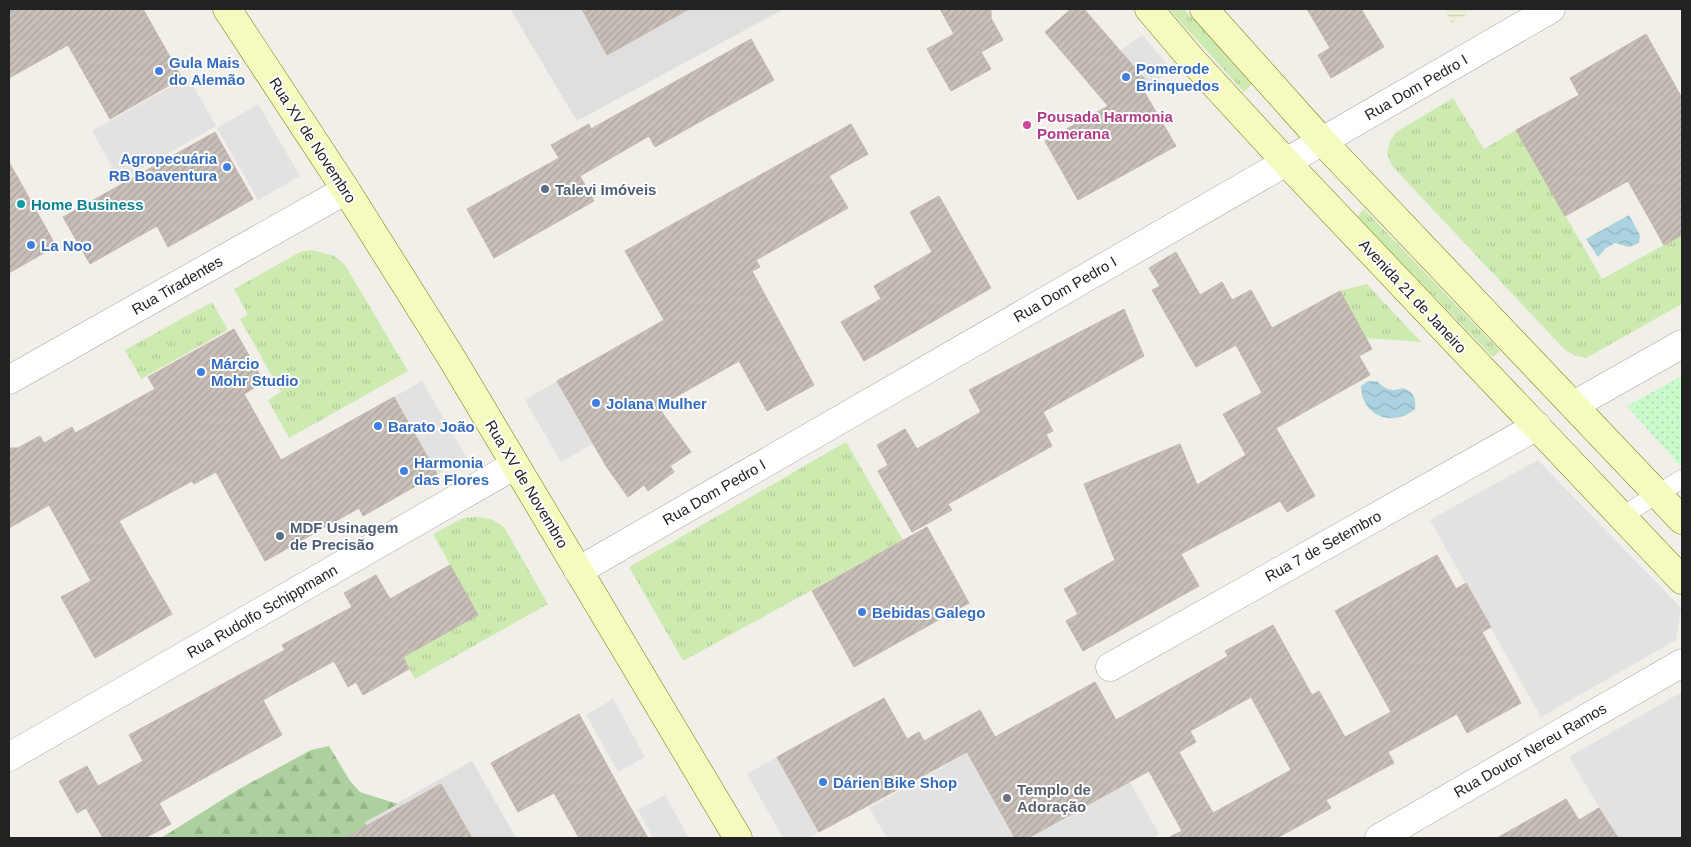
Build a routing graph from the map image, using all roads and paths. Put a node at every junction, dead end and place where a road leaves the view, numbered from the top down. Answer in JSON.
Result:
{"nodes":[{"id":1,"x":227,"y":9,"type":"edge"},
{"id":2,"x":1149,"y":9,"type":"edge"},
{"id":3,"x":1204,"y":9,"type":"edge"},
{"id":4,"x":1551,"y":9,"type":"edge"},
{"id":5,"x":1322,"y":141,"type":"junction"},
{"id":6,"x":1286,"y":162,"type":"junction"},
{"id":7,"x":346,"y":190,"type":"junction"},
{"id":8,"x":1682,"y":344,"type":"edge"},
{"id":9,"x":9,"y":380,"type":"edge"},
{"id":10,"x":1574,"y":405,"type":"junction"},
{"id":11,"x":1536,"y":426,"type":"junction"},
{"id":12,"x":515,"y":465,"type":"junction"},
{"id":13,"x":1682,"y":479,"type":"edge"},
{"id":14,"x":1657,"y":493,"type":"junction"},
{"id":15,"x":1622,"y":516,"type":"junction"},
{"id":16,"x":1682,"y":520,"type":"edge"},
{"id":17,"x":578,"y":570,"type":"junction"},
{"id":18,"x":1682,"y":580,"type":"edge"},
{"id":19,"x":1682,"y":662,"type":"edge"},
{"id":20,"x":1110,"y":667,"type":"dead end"},
{"id":21,"x":9,"y":757,"type":"edge"},
{"id":22,"x":738,"y":838,"type":"edge"},
{"id":23,"x":1379,"y":838,"type":"edge"}],
"edges":[{"from":1,"to":7,"type":"main road","name":"Rua XV de Novembro"},
{"from":2,"to":6,"type":"main road","name":"Avenida 21 de Janeiro"},
{"from":3,"to":5,"type":"main road"},
{"from":4,"to":5,"type":"street","name":"Rua Dom Pedro I"},
{"from":5,"to":6,"type":"street","name":"Rua Dom Pedro I"},
{"from":5,"to":10,"type":"main road"},
{"from":6,"to":11,"type":"main road","name":"Avenida 21 de Janeiro"},
{"from":6,"to":17,"type":"street","name":"Rua Dom Pedro I"},
{"from":7,"to":9,"type":"street","name":"Rua Tiradentes"},
{"from":7,"to":12,"type":"main road","name":"Rua XV de Novembro"},
{"from":8,"to":10,"type":"street"},
{"from":10,"to":11,"type":"main road"},
{"from":10,"to":14,"type":"main road"},
{"from":11,"to":15,"type":"main road","name":"Avenida 21 de Janeiro"},
{"from":11,"to":20,"type":"street","name":"Rua 7 de Setembro"},
{"from":12,"to":17,"type":"main road","name":"Rua XV de Novembro"},
{"from":12,"to":21,"type":"street","name":"Rua Rudolfo Schippmann"},
{"from":13,"to":14,"type":"lane"},
{"from":14,"to":15,"type":"lane"},
{"from":14,"to":16,"type":"main road"},
{"from":15,"to":18,"type":"main road","name":"Avenida 21 de Janeiro"},
{"from":17,"to":22,"type":"main road","name":"Rua XV de Novembro"},
{"from":19,"to":23,"type":"street","name":"Rua Doutor Nereu Ramos"}]}
